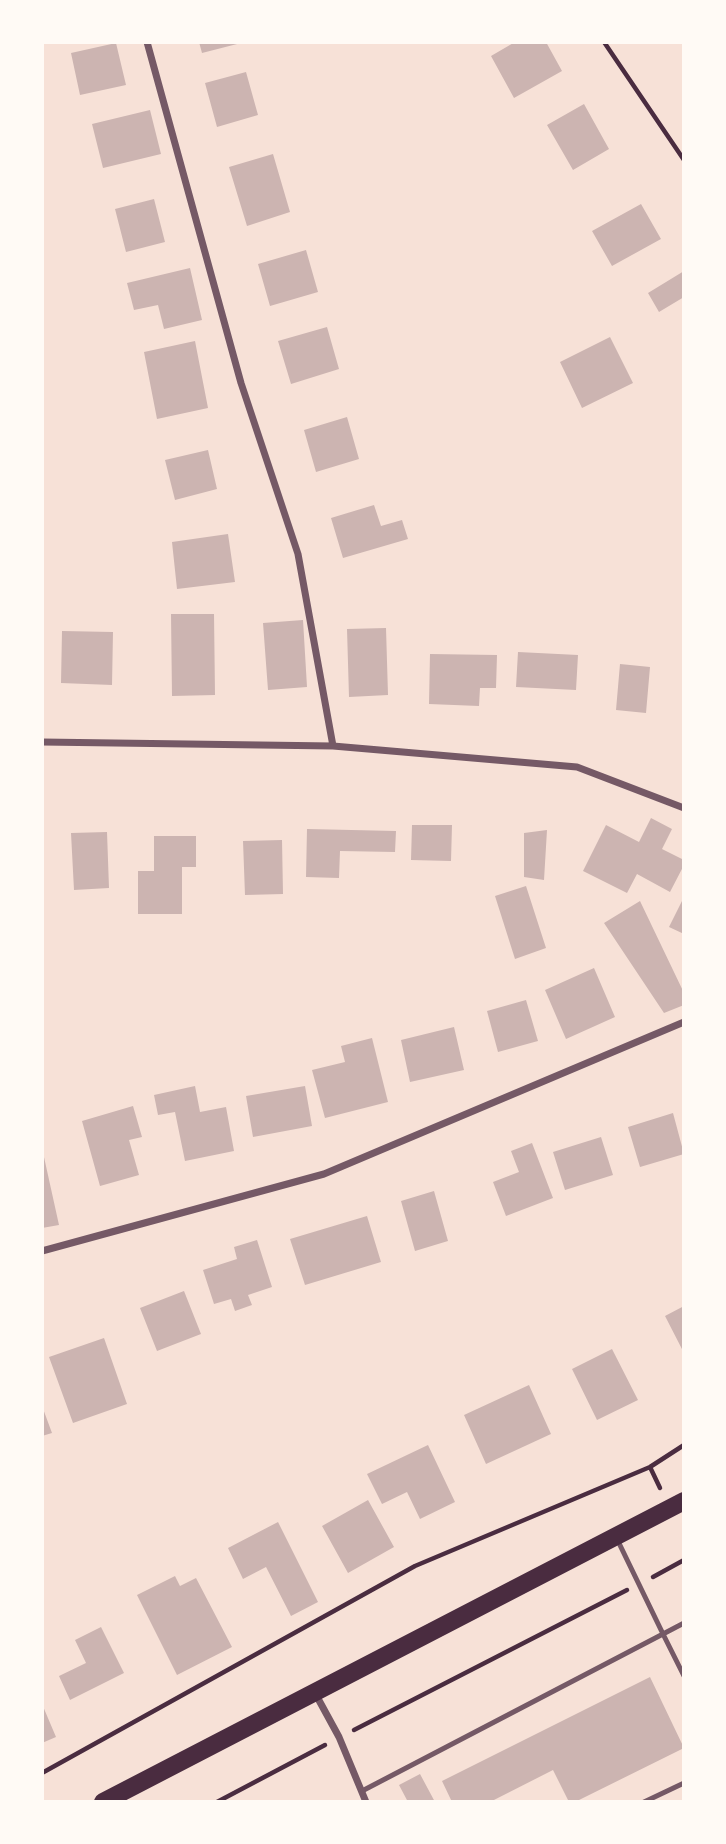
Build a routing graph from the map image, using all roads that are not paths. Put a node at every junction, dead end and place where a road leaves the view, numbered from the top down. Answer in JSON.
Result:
{"nodes":[{"id":1,"x":148,"y":42,"type":"edge"},
{"id":2,"x":42,"y":741,"type":"edge"},
{"id":3,"x":333,"y":746,"type":"junction"},
{"id":4,"x":684,"y":808,"type":"edge"},
{"id":5,"x":684,"y":1022,"type":"edge"},
{"id":6,"x":42,"y":1251,"type":"edge"},
{"id":7,"x":684,"y":1501,"type":"edge"},
{"id":8,"x":615,"y":1536,"type":"junction"},
{"id":9,"x":684,"y":1623,"type":"edge"},
{"id":10,"x":663,"y":1634,"type":"junction"},
{"id":11,"x":684,"y":1676,"type":"edge"},
{"id":12,"x":315,"y":1692,"type":"junction"},
{"id":13,"x":684,"y":1783,"type":"edge"},
{"id":14,"x":362,"y":1791,"type":"junction"},
{"id":15,"x":103,"y":1802,"type":"edge"},
{"id":16,"x":366,"y":1802,"type":"edge"},
{"id":17,"x":644,"y":1802,"type":"edge"}],
"edges":[{"from":1,"to":3,"type":"street"},
{"from":2,"to":3,"type":"street"},
{"from":3,"to":4,"type":"street"},
{"from":5,"to":6,"type":"street"},
{"from":7,"to":8,"type":"main road"},
{"from":8,"to":10,"type":"lane"},
{"from":8,"to":12,"type":"main road"},
{"from":9,"to":10,"type":"lane"},
{"from":10,"to":11,"type":"lane"},
{"from":10,"to":14,"type":"lane"},
{"from":12,"to":14,"type":"street"},
{"from":12,"to":15,"type":"main road"},
{"from":13,"to":17,"type":"lane"},
{"from":14,"to":16,"type":"street"}]}
